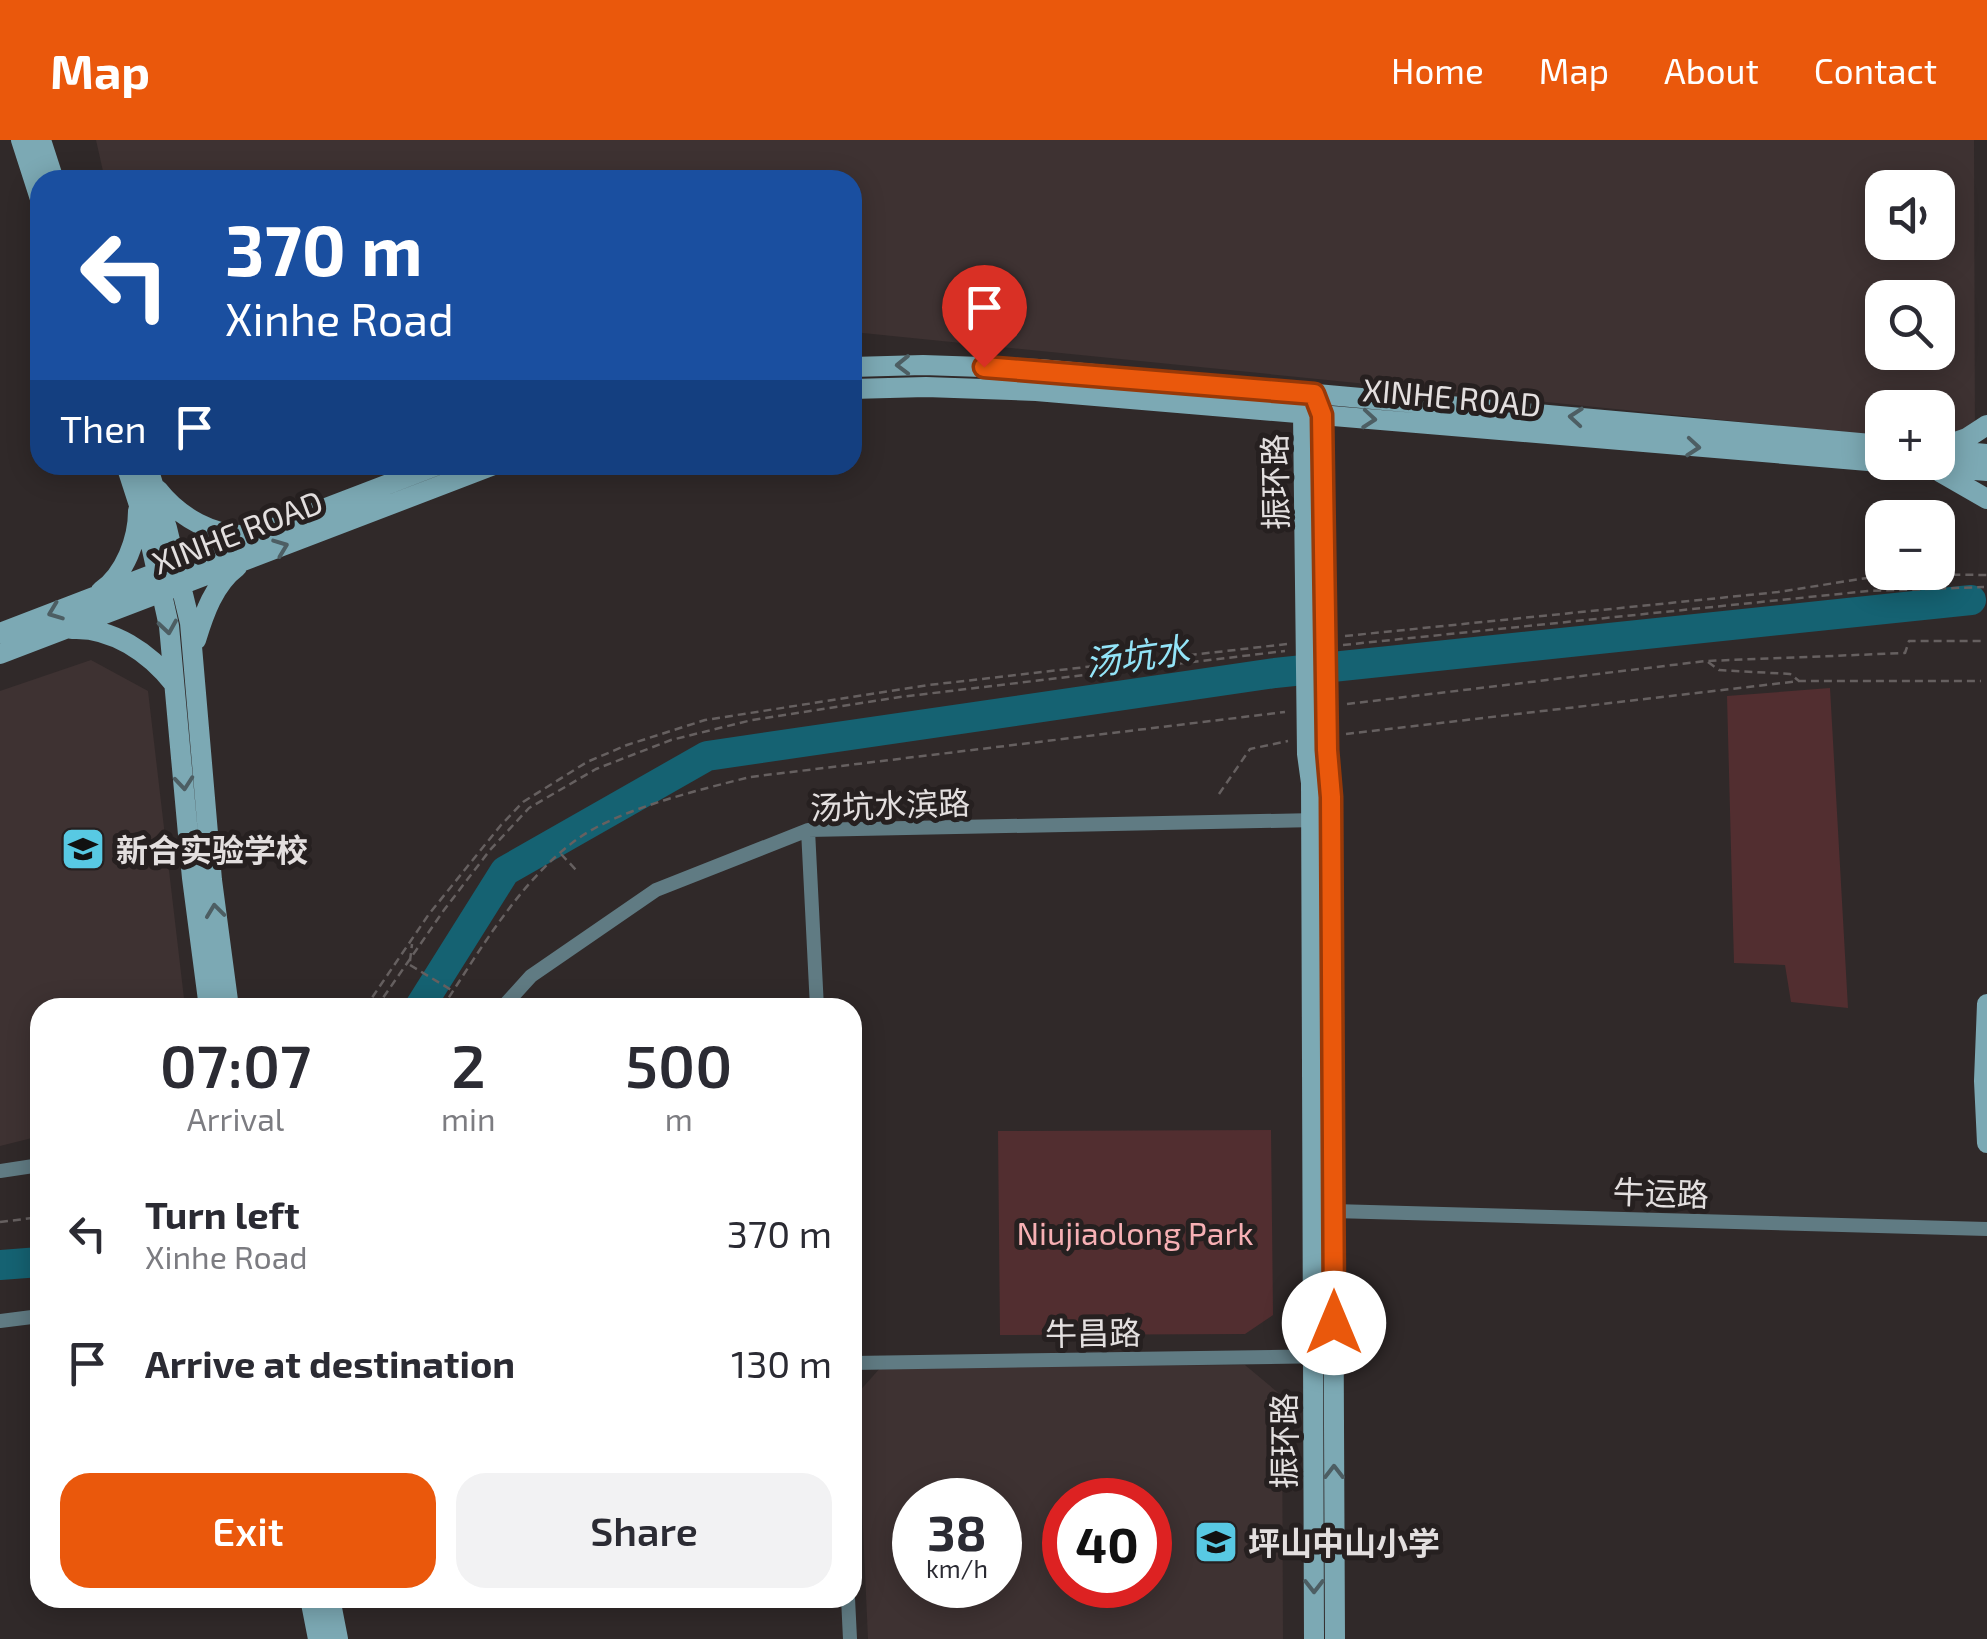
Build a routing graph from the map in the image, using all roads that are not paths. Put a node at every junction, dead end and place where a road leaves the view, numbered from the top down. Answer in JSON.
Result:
{"nodes":[{"id":1,"x":21,"y":140,"type":"edge"},
{"id":2,"x":41,"y":140,"type":"edge"},
{"id":3,"x":31,"y":170,"type":"edge"},
{"id":4,"x":51,"y":170,"type":"edge"},
{"id":5,"x":862,"y":367,"type":"edge"},
{"id":6,"x":862,"y":389,"type":"edge"},
{"id":7,"x":1314,"y":394,"type":"junction"},
{"id":8,"x":1312,"y":414,"type":"junction"},
{"id":9,"x":1987,"y":424,"type":"edge"},
{"id":10,"x":1865,"y":443,"type":"edge"},
{"id":11,"x":1955,"y":444,"type":"edge"},
{"id":12,"x":1865,"y":450,"type":"edge"},
{"id":13,"x":1955,"y":454,"type":"edge"},
{"id":14,"x":1987,"y":454,"type":"edge"},
{"id":15,"x":1955,"y":461,"type":"edge"},
{"id":16,"x":1987,"y":471,"type":"edge"},
{"id":17,"x":129,"y":475,"type":"edge"},
{"id":18,"x":150,"y":475,"type":"edge"},
{"id":19,"x":151,"y":475,"type":"edge"},
{"id":20,"x":412,"y":475,"type":"edge"},
{"id":21,"x":468,"y":475,"type":"edge"},
{"id":22,"x":1955,"y":475,"type":"edge"},
{"id":23,"x":137,"y":499,"type":"junction"},
{"id":24,"x":1987,"y":499,"type":"edge"},
{"id":25,"x":256,"y":535,"type":"junction"},
{"id":26,"x":246,"y":560,"type":"junction"},
{"id":27,"x":169,"y":579,"type":"junction"},
{"id":28,"x":89,"y":599,"type":"junction"},
{"id":29,"x":59,"y":632,"type":"junction"},
{"id":30,"x":0,"y":633,"type":"edge"},
{"id":31,"x":0,"y":654,"type":"edge"},
{"id":32,"x":194,"y":662,"type":"junction"},
{"id":33,"x":175,"y":686,"type":"junction"},
{"id":34,"x":1321,"y":820,"type":"junction"},
{"id":35,"x":808,"y":830,"type":"junction"},
{"id":36,"x":209,"y":998,"type":"edge"},
{"id":37,"x":228,"y":998,"type":"edge"},
{"id":38,"x":511,"y":998,"type":"edge"},
{"id":39,"x":816,"y":998,"type":"edge"},
{"id":40,"x":1987,"y":1004,"type":"edge"},
{"id":41,"x":1987,"y":1142,"type":"edge"},
{"id":42,"x":30,"y":1166,"type":"edge"},
{"id":43,"x":0,"y":1171,"type":"edge"},
{"id":44,"x":1333,"y":1211,"type":"junction"},
{"id":45,"x":1987,"y":1229,"type":"edge"},
{"id":46,"x":30,"y":1317,"type":"edge"},
{"id":47,"x":0,"y":1321,"type":"edge"},
{"id":48,"x":1323,"y":1356,"type":"junction"},
{"id":49,"x":862,"y":1363,"type":"edge"},
{"id":50,"x":312,"y":1608,"type":"edge"},
{"id":51,"x":332,"y":1608,"type":"edge"},
{"id":52,"x":848,"y":1608,"type":"edge"},
{"id":53,"x":318,"y":1639,"type":"edge"},
{"id":54,"x":338,"y":1639,"type":"edge"},
{"id":55,"x":850,"y":1639,"type":"edge"},
{"id":56,"x":1314,"y":1639,"type":"edge"},
{"id":57,"x":1335,"y":1639,"type":"edge"}],
"edges":[{"from":1,"to":3,"type":"street"},
{"from":2,"to":4,"type":"street"},
{"from":7,"to":5,"type":"street","name":"XINHE ROAD","one_way":true},
{"from":6,"to":8,"type":"street","name":"XINHE ROAD"},
{"from":7,"to":8,"type":"street","name":"振环路"},
{"from":10,"to":7,"type":"street","name":"XINHE ROAD","one_way":true},
{"from":8,"to":12,"type":"street","name":"XINHE ROAD","one_way":true},
{"from":8,"to":34,"type":"street","name":"振环路"},
{"from":9,"to":11,"type":"street"},
{"from":13,"to":14,"type":"street","name":"XINHE ROAD"},
{"from":15,"to":16,"type":"street","name":"XINHE ROAD"},
{"from":17,"to":23,"type":"street"},
{"from":18,"to":27,"type":"street"},
{"from":19,"to":25,"type":"street"},
{"from":20,"to":25,"type":"street","name":"XINHE ROAD"},
{"from":26,"to":21,"type":"street","name":"XINHE ROAD","one_way":true},
{"from":22,"to":24,"type":"street"},
{"from":23,"to":27,"type":"street"},
{"from":23,"to":28,"type":"street"},
{"from":25,"to":27,"type":"street","name":"XINHE ROAD"},
{"from":26,"to":27,"type":"street","name":"XINHE ROAD"},
{"from":26,"to":32,"type":"street"},
{"from":27,"to":28,"type":"street","name":"XINHE ROAD"},
{"from":27,"to":29,"type":"street","name":"XINHE ROAD"},
{"from":27,"to":32,"type":"street"},
{"from":27,"to":33,"type":"street","one_way":true},
{"from":28,"to":30,"type":"street","name":"XINHE ROAD","one_way":true},
{"from":29,"to":31,"type":"street","name":"XINHE ROAD"},
{"from":29,"to":33,"type":"street"},
{"from":37,"to":32,"type":"street","one_way":true},
{"from":33,"to":36,"type":"street","one_way":true},
{"from":34,"to":35,"type":"street","name":"汤坑水滨路"},
{"from":34,"to":44,"type":"street","name":"振环路"},
{"from":34,"to":48,"type":"street","name":"振环路"},
{"from":35,"to":38,"type":"street","name":"汤坑水滨路"},
{"from":35,"to":39,"type":"street"},
{"from":40,"to":41,"type":"street"},
{"from":42,"to":43,"type":"street"},
{"from":44,"to":45,"type":"street","name":"牛运路"},
{"from":44,"to":48,"type":"street","name":"振环路"},
{"from":46,"to":47,"type":"street"},
{"from":48,"to":49,"type":"street","name":"牛昌路"},
{"from":48,"to":56,"type":"street","name":"振环路","one_way":true},
{"from":57,"to":48,"type":"street","name":"振环路","one_way":true},
{"from":50,"to":53,"type":"street"},
{"from":51,"to":54,"type":"street"},
{"from":52,"to":55,"type":"street"}]}
